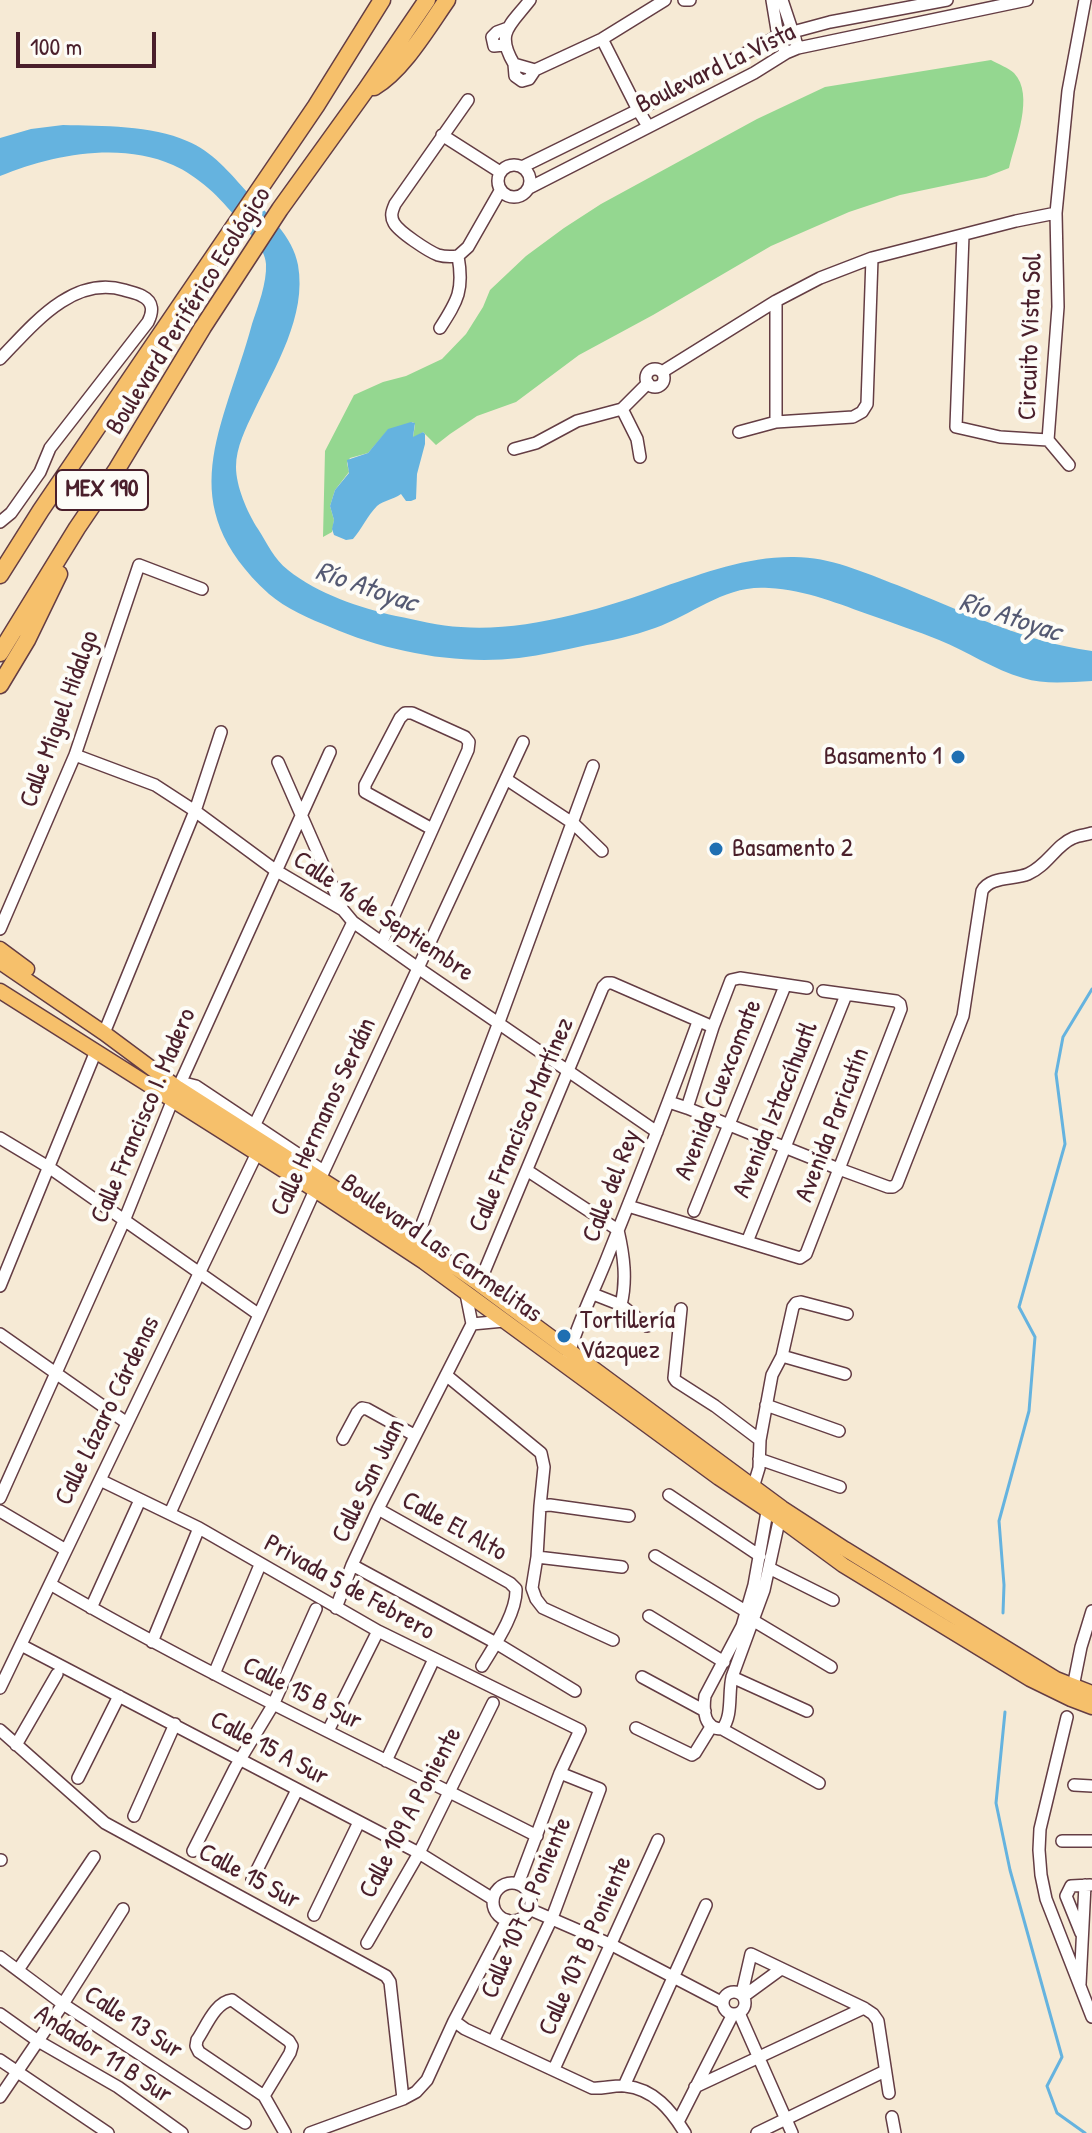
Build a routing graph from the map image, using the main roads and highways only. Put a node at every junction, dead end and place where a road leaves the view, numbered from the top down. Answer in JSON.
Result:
{"nodes":[{"id":1,"x":382,"y":0,"type":"edge"},
{"id":2,"x":427,"y":0,"type":"edge"},
{"id":3,"x":447,"y":0,"type":"edge"},
{"id":4,"x":365,"y":91,"type":"junction"},
{"id":5,"x":41,"y":510,"type":"junction"},
{"id":6,"x":77,"y":528,"type":"junction"},
{"id":7,"x":0,"y":559,"type":"edge"},
{"id":8,"x":0,"y":575,"type":"edge"},
{"id":9,"x":0,"y":653,"type":"edge"},
{"id":10,"x":0,"y":685,"type":"edge"},
{"id":11,"x":0,"y":949,"type":"edge"},
{"id":12,"x":0,"y":962,"type":"edge"},
{"id":13,"x":0,"y":991,"type":"edge"},
{"id":14,"x":61,"y":1002,"type":"junction"},
{"id":15,"x":176,"y":1094,"type":"junction"},
{"id":16,"x":317,"y":1184,"type":"junction"},
{"id":17,"x":568,"y":1359,"type":"junction"},
{"id":18,"x":774,"y":1509,"type":"junction"},
{"id":19,"x":1092,"y":1693,"type":"edge"},
{"id":20,"x":1092,"y":1707,"type":"edge"}],
"edges":[{"from":1,"to":5,"type":"highway","name":"Boulevard Periférico Ecológico","number":"MEX 190"},
{"from":2,"to":4,"type":"highway","name":"Boulevard Periférico Ecológico"},
{"from":3,"to":4,"type":"highway"},
{"from":4,"to":6,"type":"highway","name":"Boulevard Periférico Ecológico","number":"MEX 190"},
{"from":5,"to":7,"type":"highway"},
{"from":5,"to":8,"type":"highway","name":"Boulevard Periférico Ecológico","number":"MEX 190"},
{"from":6,"to":9,"type":"highway","name":"Boulevard Periférico Ecológico","number":"MEX 190"},
{"from":6,"to":10,"type":"highway"},
{"from":11,"to":14,"type":"main road"},
{"from":12,"to":14,"type":"main road","name":"Boulevard Las Carmelitas"},
{"from":13,"to":15,"type":"main road","name":"Boulevard Las Carmelitas"},
{"from":14,"to":15,"type":"main road","name":"Boulevard Las Carmelitas"},
{"from":15,"to":16,"type":"main road","name":"Boulevard Las Carmelitas"},
{"from":15,"to":16,"type":"main road","name":"Boulevard Las Carmelitas"},
{"from":16,"to":17,"type":"main road","name":"Boulevard Las Carmelitas"},
{"from":16,"to":17,"type":"main road","name":"Boulevard Las Carmelitas"},
{"from":17,"to":18,"type":"main road","name":"Boulevard Las Carmelitas"},
{"from":18,"to":19,"type":"main road","name":"Boulevard Las Carmelitas"},
{"from":18,"to":20,"type":"main road","name":"Boulevard Las Carmelitas"}]}
